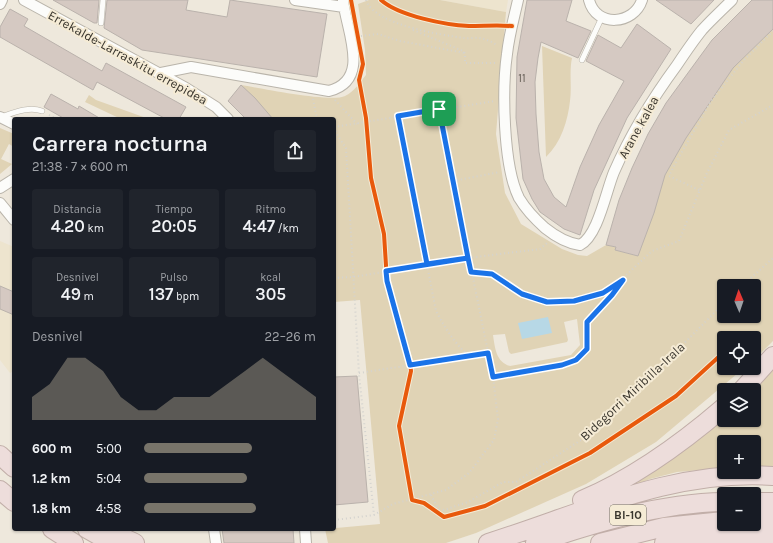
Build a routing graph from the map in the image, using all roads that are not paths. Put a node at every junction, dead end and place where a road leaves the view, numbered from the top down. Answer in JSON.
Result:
{"nodes":[{"id":1,"x":2,"y":0,"type":"edge"},
{"id":2,"x":24,"y":0,"type":"edge"},
{"id":3,"x":103,"y":0,"type":"edge"},
{"id":4,"x":294,"y":0,"type":"edge"},
{"id":5,"x":518,"y":0,"type":"edge"},
{"id":6,"x":589,"y":0,"type":"edge"},
{"id":7,"x":642,"y":0,"type":"edge"},
{"id":8,"x":732,"y":0,"type":"edge"},
{"id":9,"x":0,"y":4,"type":"edge"},
{"id":10,"x":343,"y":4,"type":"edge"},
{"id":11,"x":602,"y":17,"type":"junction"},
{"id":12,"x":101,"y":23,"type":"dead end"},
{"id":13,"x":582,"y":60,"type":"dead end"},
{"id":14,"x":161,"y":73,"type":"junction"},
{"id":15,"x":42,"y":111,"type":"dead end"},
{"id":16,"x":0,"y":117,"type":"edge"},
{"id":17,"x":226,"y":117,"type":"edge"},
{"id":18,"x":12,"y":123,"type":"edge"},
{"id":19,"x":12,"y":180,"type":"edge"},
{"id":20,"x":0,"y":188,"type":"edge"},
{"id":21,"x":0,"y":203,"type":"edge"},
{"id":22,"x":12,"y":218,"type":"edge"},
{"id":23,"x":773,"y":356,"type":"edge"},
{"id":24,"x":748,"y":383,"type":"edge"},
{"id":25,"x":717,"y":412,"type":"edge"},
{"id":26,"x":0,"y":455,"type":"edge"},
{"id":27,"x":12,"y":466,"type":"edge"},
{"id":28,"x":773,"y":476,"type":"edge"},
{"id":29,"x":761,"y":502,"type":"edge"},
{"id":30,"x":773,"y":502,"type":"edge"},
{"id":31,"x":717,"y":503,"type":"edge"},
{"id":32,"x":761,"y":520,"type":"edge"},
{"id":33,"x":773,"y":520,"type":"edge"},
{"id":34,"x":717,"y":522,"type":"edge"},
{"id":35,"x":41,"y":531,"type":"edge"},
{"id":36,"x":55,"y":531,"type":"edge"},
{"id":37,"x":91,"y":531,"type":"edge"},
{"id":38,"x":109,"y":531,"type":"edge"},
{"id":39,"x":214,"y":531,"type":"edge"},
{"id":40,"x":305,"y":531,"type":"edge"},
{"id":41,"x":773,"y":536,"type":"edge"},
{"id":42,"x":492,"y":542,"type":"edge"},
{"id":43,"x":56,"y":543,"type":"edge"},
{"id":44,"x":74,"y":543,"type":"edge"},
{"id":45,"x":112,"y":543,"type":"edge"},
{"id":46,"x":135,"y":543,"type":"edge"},
{"id":47,"x":216,"y":543,"type":"edge"},
{"id":48,"x":306,"y":543,"type":"edge"},
{"id":49,"x":535,"y":543,"type":"edge"},
{"id":50,"x":600,"y":543,"type":"edge"},
{"id":51,"x":666,"y":543,"type":"edge"}],
"edges":[{"from":1,"to":9,"type":"street"},
{"from":2,"to":14,"type":"street","name":"Errekalde-Larraskitu errepidea"},
{"from":3,"to":12,"type":"lane"},
{"from":4,"to":10,"type":"street"},
{"from":5,"to":8,"type":"street","name":"Arane kalea"},
{"from":6,"to":11,"type":"street"},
{"from":7,"to":11,"type":"street"},
{"from":10,"to":14,"type":"street"},
{"from":11,"to":13,"type":"lane"},
{"from":14,"to":17,"type":"street","name":"Errekalde-Larraskitu errepidea"},
{"from":15,"to":16,"type":"lane"},
{"from":16,"to":18,"type":"street"},
{"from":19,"to":20,"type":"street"},
{"from":21,"to":22,"type":"street"},
{"from":23,"to":24,"type":"highway"},
{"from":25,"to":42,"type":"highway"},
{"from":26,"to":27,"type":"highway"},
{"from":28,"to":42,"type":"highway"},
{"from":29,"to":30,"type":"highway"},
{"from":31,"to":49,"type":"highway","number":"BI-10"},
{"from":32,"to":33,"type":"highway"},
{"from":34,"to":50,"type":"highway","number":"BI-10"},
{"from":35,"to":43,"type":"highway"},
{"from":36,"to":44,"type":"highway"},
{"from":37,"to":45,"type":"highway"},
{"from":38,"to":46,"type":"highway"},
{"from":39,"to":47,"type":"street"},
{"from":40,"to":48,"type":"street"},
{"from":41,"to":51,"type":"highway"}]}
